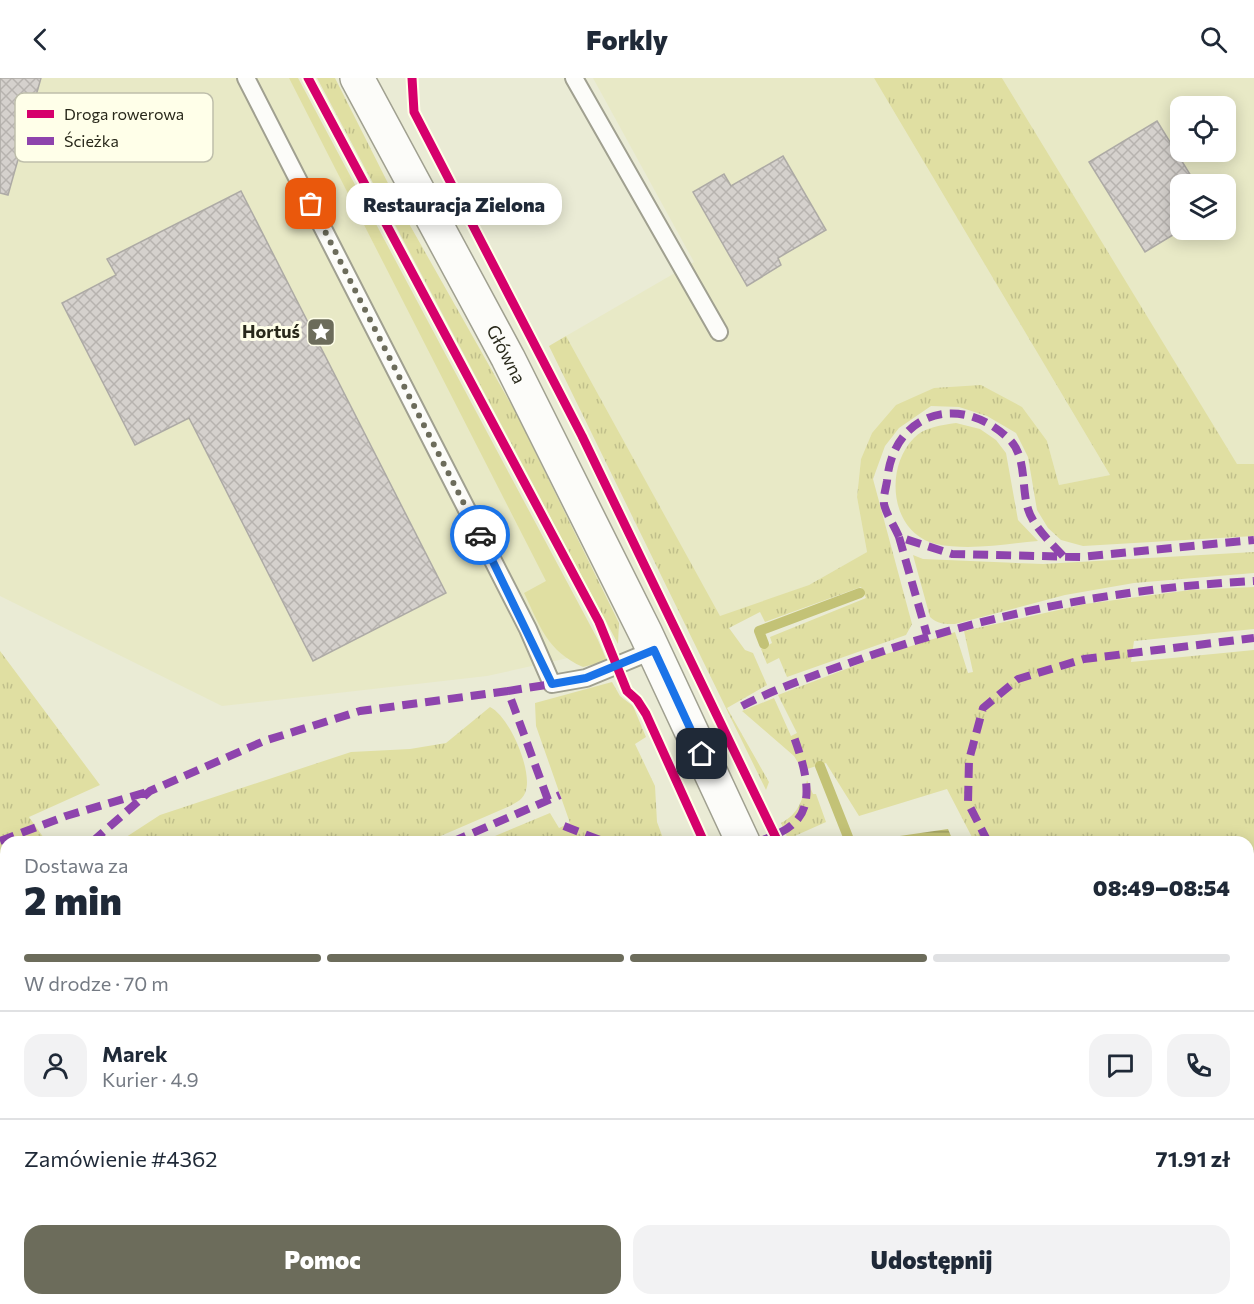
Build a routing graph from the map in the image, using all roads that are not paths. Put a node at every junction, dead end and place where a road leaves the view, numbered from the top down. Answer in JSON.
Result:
{"nodes":[{"id":1,"x":246,"y":78,"type":"edge"},
{"id":2,"x":357,"y":78,"type":"edge"},
{"id":3,"x":574,"y":78,"type":"edge"},
{"id":4,"x":719,"y":332,"type":"dead end"},
{"id":5,"x":650,"y":642,"type":"junction"},
{"id":6,"x":740,"y":836,"type":"edge"}],
"edges":[{"from":1,"to":5,"type":"lane"},
{"from":2,"to":5,"type":"main road","name":"Główna"},
{"from":3,"to":4,"type":"lane"},
{"from":5,"to":6,"type":"main road","name":"Główna"}]}
